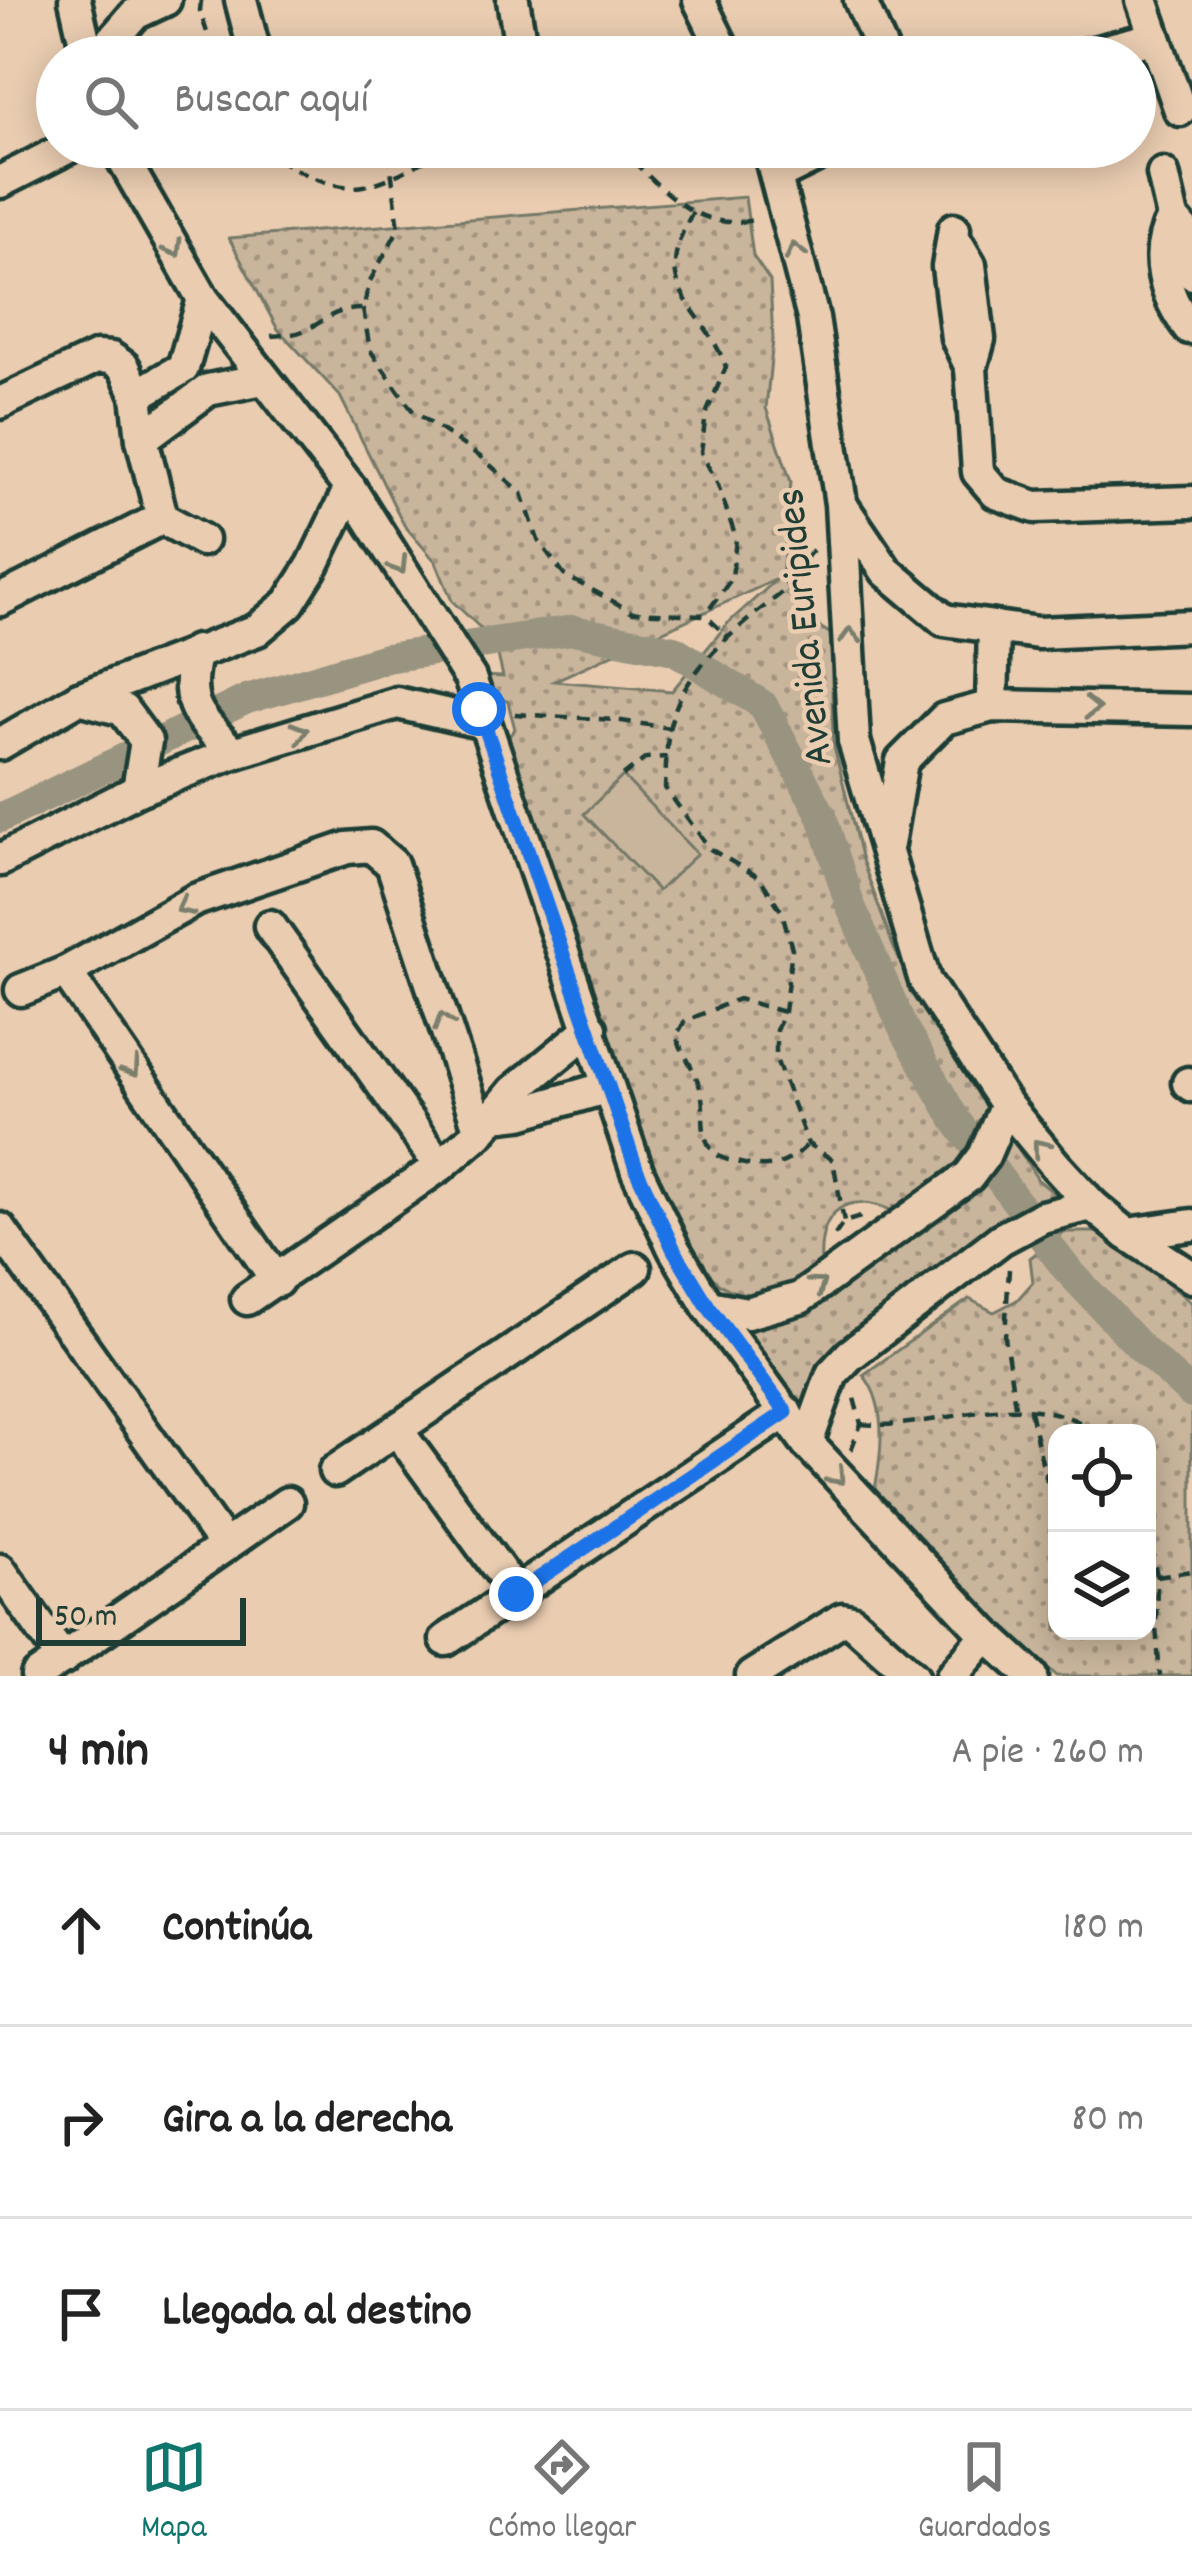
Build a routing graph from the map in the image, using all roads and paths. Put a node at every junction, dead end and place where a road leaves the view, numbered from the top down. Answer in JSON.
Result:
{"nodes":[{"id":1,"x":75,"y":0,"type":"edge"},
{"id":2,"x":165,"y":0,"type":"edge"},
{"id":3,"x":201,"y":0,"type":"edge"},
{"id":4,"x":242,"y":0,"type":"edge"},
{"id":5,"x":513,"y":0,"type":"edge"},
{"id":6,"x":699,"y":0,"type":"edge"},
{"id":7,"x":860,"y":0,"type":"edge"},
{"id":8,"x":1142,"y":0,"type":"edge"},
{"id":9,"x":83,"y":36,"type":"edge"},
{"id":10,"x":116,"y":36,"type":"edge"},
{"id":11,"x":208,"y":36,"type":"edge"},
{"id":12,"x":251,"y":36,"type":"edge"},
{"id":13,"x":522,"y":36,"type":"edge"},
{"id":14,"x":717,"y":36,"type":"edge"},
{"id":15,"x":876,"y":36,"type":"edge"},
{"id":16,"x":1152,"y":36,"type":"edge"},
{"id":17,"x":1156,"y":46,"type":"edge"},
{"id":18,"x":1180,"y":110,"type":"dead end"},
{"id":19,"x":36,"y":164,"type":"edge"},
{"id":20,"x":128,"y":168,"type":"edge"},
{"id":21,"x":287,"y":168,"type":"edge"},
{"id":22,"x":392,"y":168,"type":"edge"},
{"id":23,"x":408,"y":168,"type":"edge"},
{"id":24,"x":639,"y":168,"type":"edge"},
{"id":25,"x":764,"y":168,"type":"edge"},
{"id":26,"x":773,"y":168,"type":"edge"},
{"id":27,"x":1163,"y":174,"type":"dead end"},
{"id":28,"x":394,"y":175,"type":"junction"},
{"id":29,"x":0,"y":182,"type":"edge"},
{"id":30,"x":693,"y":212,"type":"junction"},
{"id":31,"x":1173,"y":218,"type":"junction"},
{"id":32,"x":953,"y":228,"type":"dead end"},
{"id":33,"x":1192,"y":274,"type":"edge"},
{"id":34,"x":202,"y":299,"type":"junction"},
{"id":35,"x":363,"y":309,"type":"junction"},
{"id":36,"x":1191,"y":330,"type":"edge"},
{"id":37,"x":254,"y":367,"type":"junction"},
{"id":38,"x":137,"y":394,"type":"junction"},
{"id":39,"x":0,"y":404,"type":"edge"},
{"id":40,"x":142,"y":440,"type":"junction"},
{"id":41,"x":350,"y":488,"type":"junction"},
{"id":42,"x":1192,"y":502,"type":"edge"},
{"id":43,"x":841,"y":504,"type":"junction"},
{"id":44,"x":162,"y":518,"type":"junction"},
{"id":45,"x":202,"y":540,"type":"dead end"},
{"id":46,"x":798,"y":580,"type":"dead end"},
{"id":47,"x":0,"y":600,"type":"edge"},
{"id":48,"x":704,"y":615,"type":"junction"},
{"id":49,"x":1187,"y":620,"type":"edge"},
{"id":50,"x":994,"y":627,"type":"junction"},
{"id":51,"x":728,"y":637,"type":"junction"},
{"id":52,"x":196,"y":651,"type":"junction"},
{"id":53,"x":79,"y":698,"type":"junction"},
{"id":54,"x":992,"y":706,"type":"junction"},
{"id":55,"x":1192,"y":710,"type":"edge"},
{"id":56,"x":482,"y":716,"type":"junction"},
{"id":57,"x":670,"y":728,"type":"junction"},
{"id":58,"x":0,"y":743,"type":"edge"},
{"id":59,"x":233,"y":753,"type":"junction"},
{"id":60,"x":667,"y":757,"type":"junction"},
{"id":61,"x":623,"y":776,"type":"dead end"},
{"id":62,"x":138,"y":790,"type":"junction"},
{"id":63,"x":886,"y":856,"type":"junction"},
{"id":64,"x":0,"y":860,"type":"edge"},
{"id":65,"x":270,"y":926,"type":"dead end"},
{"id":66,"x":66,"y":972,"type":"junction"},
{"id":67,"x":21,"y":990,"type":"dead end"},
{"id":68,"x":784,"y":1012,"type":"junction"},
{"id":69,"x":591,"y":1028,"type":"junction"},
{"id":70,"x":608,"y":1087,"type":"junction"},
{"id":71,"x":1006,"y":1106,"type":"junction"},
{"id":72,"x":487,"y":1124,"type":"junction"},
{"id":73,"x":808,"y":1144,"type":"junction"},
{"id":74,"x":440,"y":1166,"type":"junction"},
{"id":75,"x":1092,"y":1204,"type":"junction"},
{"id":76,"x":844,"y":1222,"type":"dead end"},
{"id":77,"x":1192,"y":1225,"type":"edge"},
{"id":78,"x":0,"y":1229,"type":"edge"},
{"id":79,"x":1127,"y":1234,"type":"junction"},
{"id":80,"x":635,"y":1268,"type":"dead end"},
{"id":81,"x":1192,"y":1277,"type":"edge"},
{"id":82,"x":277,"y":1281,"type":"junction"},
{"id":83,"x":247,"y":1299,"type":"dead end"},
{"id":84,"x":1006,"y":1301,"type":"dead end"},
{"id":85,"x":708,"y":1306,"type":"junction"},
{"id":86,"x":832,"y":1374,"type":"junction"},
{"id":87,"x":1015,"y":1406,"type":"junction"},
{"id":88,"x":1030,"y":1411,"type":"junction"},
{"id":89,"x":786,"y":1412,"type":"junction"},
{"id":90,"x":861,"y":1424,"type":"junction"},
{"id":91,"x":1083,"y":1424,"type":"edge"},
{"id":92,"x":398,"y":1431,"type":"junction"},
{"id":93,"x":807,"y":1443,"type":"junction"},
{"id":94,"x":828,"y":1468,"type":"junction"},
{"id":95,"x":335,"y":1471,"type":"dead end"},
{"id":96,"x":1048,"y":1481,"type":"edge"},
{"id":97,"x":286,"y":1503,"type":"dead end"},
{"id":98,"x":225,"y":1546,"type":"junction"},
{"id":99,"x":0,"y":1570,"type":"edge"},
{"id":100,"x":1192,"y":1571,"type":"edge"},
{"id":101,"x":1156,"y":1573,"type":"edge"},
{"id":102,"x":1157,"y":1576,"type":"junction"},
{"id":103,"x":516,"y":1594,"type":"junction"},
{"id":104,"x":987,"y":1635,"type":"junction"},
{"id":105,"x":446,"y":1640,"type":"dead end"},
{"id":106,"x":50,"y":1667,"type":"edge"},
{"id":107,"x":752,"y":1676,"type":"edge"},
{"id":108,"x":913,"y":1676,"type":"edge"},
{"id":109,"x":952,"y":1676,"type":"edge"},
{"id":110,"x":1032,"y":1676,"type":"edge"},
{"id":111,"x":1160,"y":1676,"type":"edge"}],
"edges":[{"from":1,"to":9,"type":"street"},
{"from":2,"to":10,"type":"street"},
{"from":3,"to":11,"type":"path"},
{"from":4,"to":12,"type":"street"},
{"from":5,"to":13,"type":"street"},
{"from":6,"to":14,"type":"street"},
{"from":7,"to":15,"type":"street"},
{"from":8,"to":16,"type":"street"},
{"from":17,"to":18,"type":"street"},
{"from":19,"to":29,"type":"street"},
{"from":20,"to":34,"type":"street","one_way":true},
{"from":21,"to":28,"type":"path"},
{"from":22,"to":28,"type":"path"},
{"from":23,"to":28,"type":"path"},
{"from":24,"to":30,"type":"path"},
{"from":25,"to":30,"type":"path"},
{"from":43,"to":26,"type":"street","name":"Avenida Euripides","one_way":true},
{"from":27,"to":31,"type":"street"},
{"from":28,"to":35,"type":"path"},
{"from":30,"to":48,"type":"path"},
{"from":31,"to":33,"type":"street"},
{"from":31,"to":36,"type":"street"},
{"from":32,"to":42,"type":"street"},
{"from":34,"to":37,"type":"street"},
{"from":34,"to":38,"type":"street"},
{"from":35,"to":37,"type":"path"},
{"from":35,"to":48,"type":"path"},
{"from":37,"to":40,"type":"street"},
{"from":37,"to":41,"type":"street"},
{"from":38,"to":39,"type":"street"},
{"from":38,"to":40,"type":"street"},
{"from":40,"to":44,"type":"street"},
{"from":41,"to":52,"type":"street"},
{"from":41,"to":56,"type":"street","one_way":true},
{"from":43,"to":50,"type":"street"},
{"from":63,"to":43,"type":"street","name":"Avenida Euripides","one_way":true},
{"from":44,"to":45,"type":"street"},
{"from":44,"to":47,"type":"street"},
{"from":46,"to":51,"type":"path"},
{"from":48,"to":51,"type":"path"},
{"from":49,"to":50,"type":"street"},
{"from":50,"to":54,"type":"street"},
{"from":51,"to":57,"type":"path"},
{"from":52,"to":53,"type":"street"},
{"from":52,"to":59,"type":"street"},
{"from":53,"to":58,"type":"street"},
{"from":53,"to":62,"type":"street"},
{"from":54,"to":55,"type":"street","one_way":true},
{"from":54,"to":63,"type":"street"},
{"from":56,"to":57,"type":"path"},
{"from":59,"to":56,"type":"street","one_way":true},
{"from":56,"to":69,"type":"street"},
{"from":57,"to":60,"type":"path"},
{"from":59,"to":62,"type":"street"},
{"from":60,"to":61,"type":"path"},
{"from":60,"to":68,"type":"path"},
{"from":62,"to":64,"type":"street"},
{"from":63,"to":71,"type":"street","name":"Avenida Euripides"},
{"from":65,"to":74,"type":"street"},
{"from":66,"to":67,"type":"street"},
{"from":72,"to":66,"type":"street","one_way":true},
{"from":66,"to":82,"type":"street","one_way":true},
{"from":68,"to":73,"type":"path"},
{"from":68,"to":73,"type":"path"},
{"from":69,"to":70,"type":"street"},
{"from":69,"to":72,"type":"street"},
{"from":70,"to":72,"type":"street"},
{"from":70,"to":85,"type":"street"},
{"from":75,"to":71,"type":"street","name":"Avenida Euripides","one_way":true},
{"from":85,"to":71,"type":"street","one_way":true},
{"from":72,"to":74,"type":"street"},
{"from":73,"to":76,"type":"path"},
{"from":74,"to":82,"type":"street"},
{"from":75,"to":79,"type":"street","name":"Avenida Euripides"},
{"from":75,"to":86,"type":"street"},
{"from":77,"to":79,"type":"street"},
{"from":78,"to":98,"type":"street"},
{"from":79,"to":81,"type":"street","name":"Avenida Euripides"},
{"from":80,"to":92,"type":"street"},
{"from":82,"to":83,"type":"street"},
{"from":84,"to":87,"type":"path"},
{"from":85,"to":89,"type":"street"},
{"from":86,"to":90,"type":"path"},
{"from":86,"to":93,"type":"street"},
{"from":87,"to":88,"type":"path"},
{"from":87,"to":90,"type":"path"},
{"from":88,"to":91,"type":"path"},
{"from":88,"to":96,"type":"path"},
{"from":89,"to":93,"type":"street"},
{"from":89,"to":103,"type":"street"},
{"from":90,"to":94,"type":"path"},
{"from":92,"to":95,"type":"street"},
{"from":92,"to":103,"type":"street"},
{"from":93,"to":94,"type":"street"},
{"from":94,"to":104,"type":"street","one_way":true},
{"from":97,"to":98,"type":"street"},
{"from":98,"to":106,"type":"street"},
{"from":99,"to":106,"type":"street"},
{"from":100,"to":102,"type":"path"},
{"from":101,"to":102,"type":"path"},
{"from":102,"to":111,"type":"path"},
{"from":103,"to":105,"type":"street"},
{"from":104,"to":109,"type":"street"},
{"from":104,"to":110,"type":"street"},
{"from":107,"to":108,"type":"street"}]}
